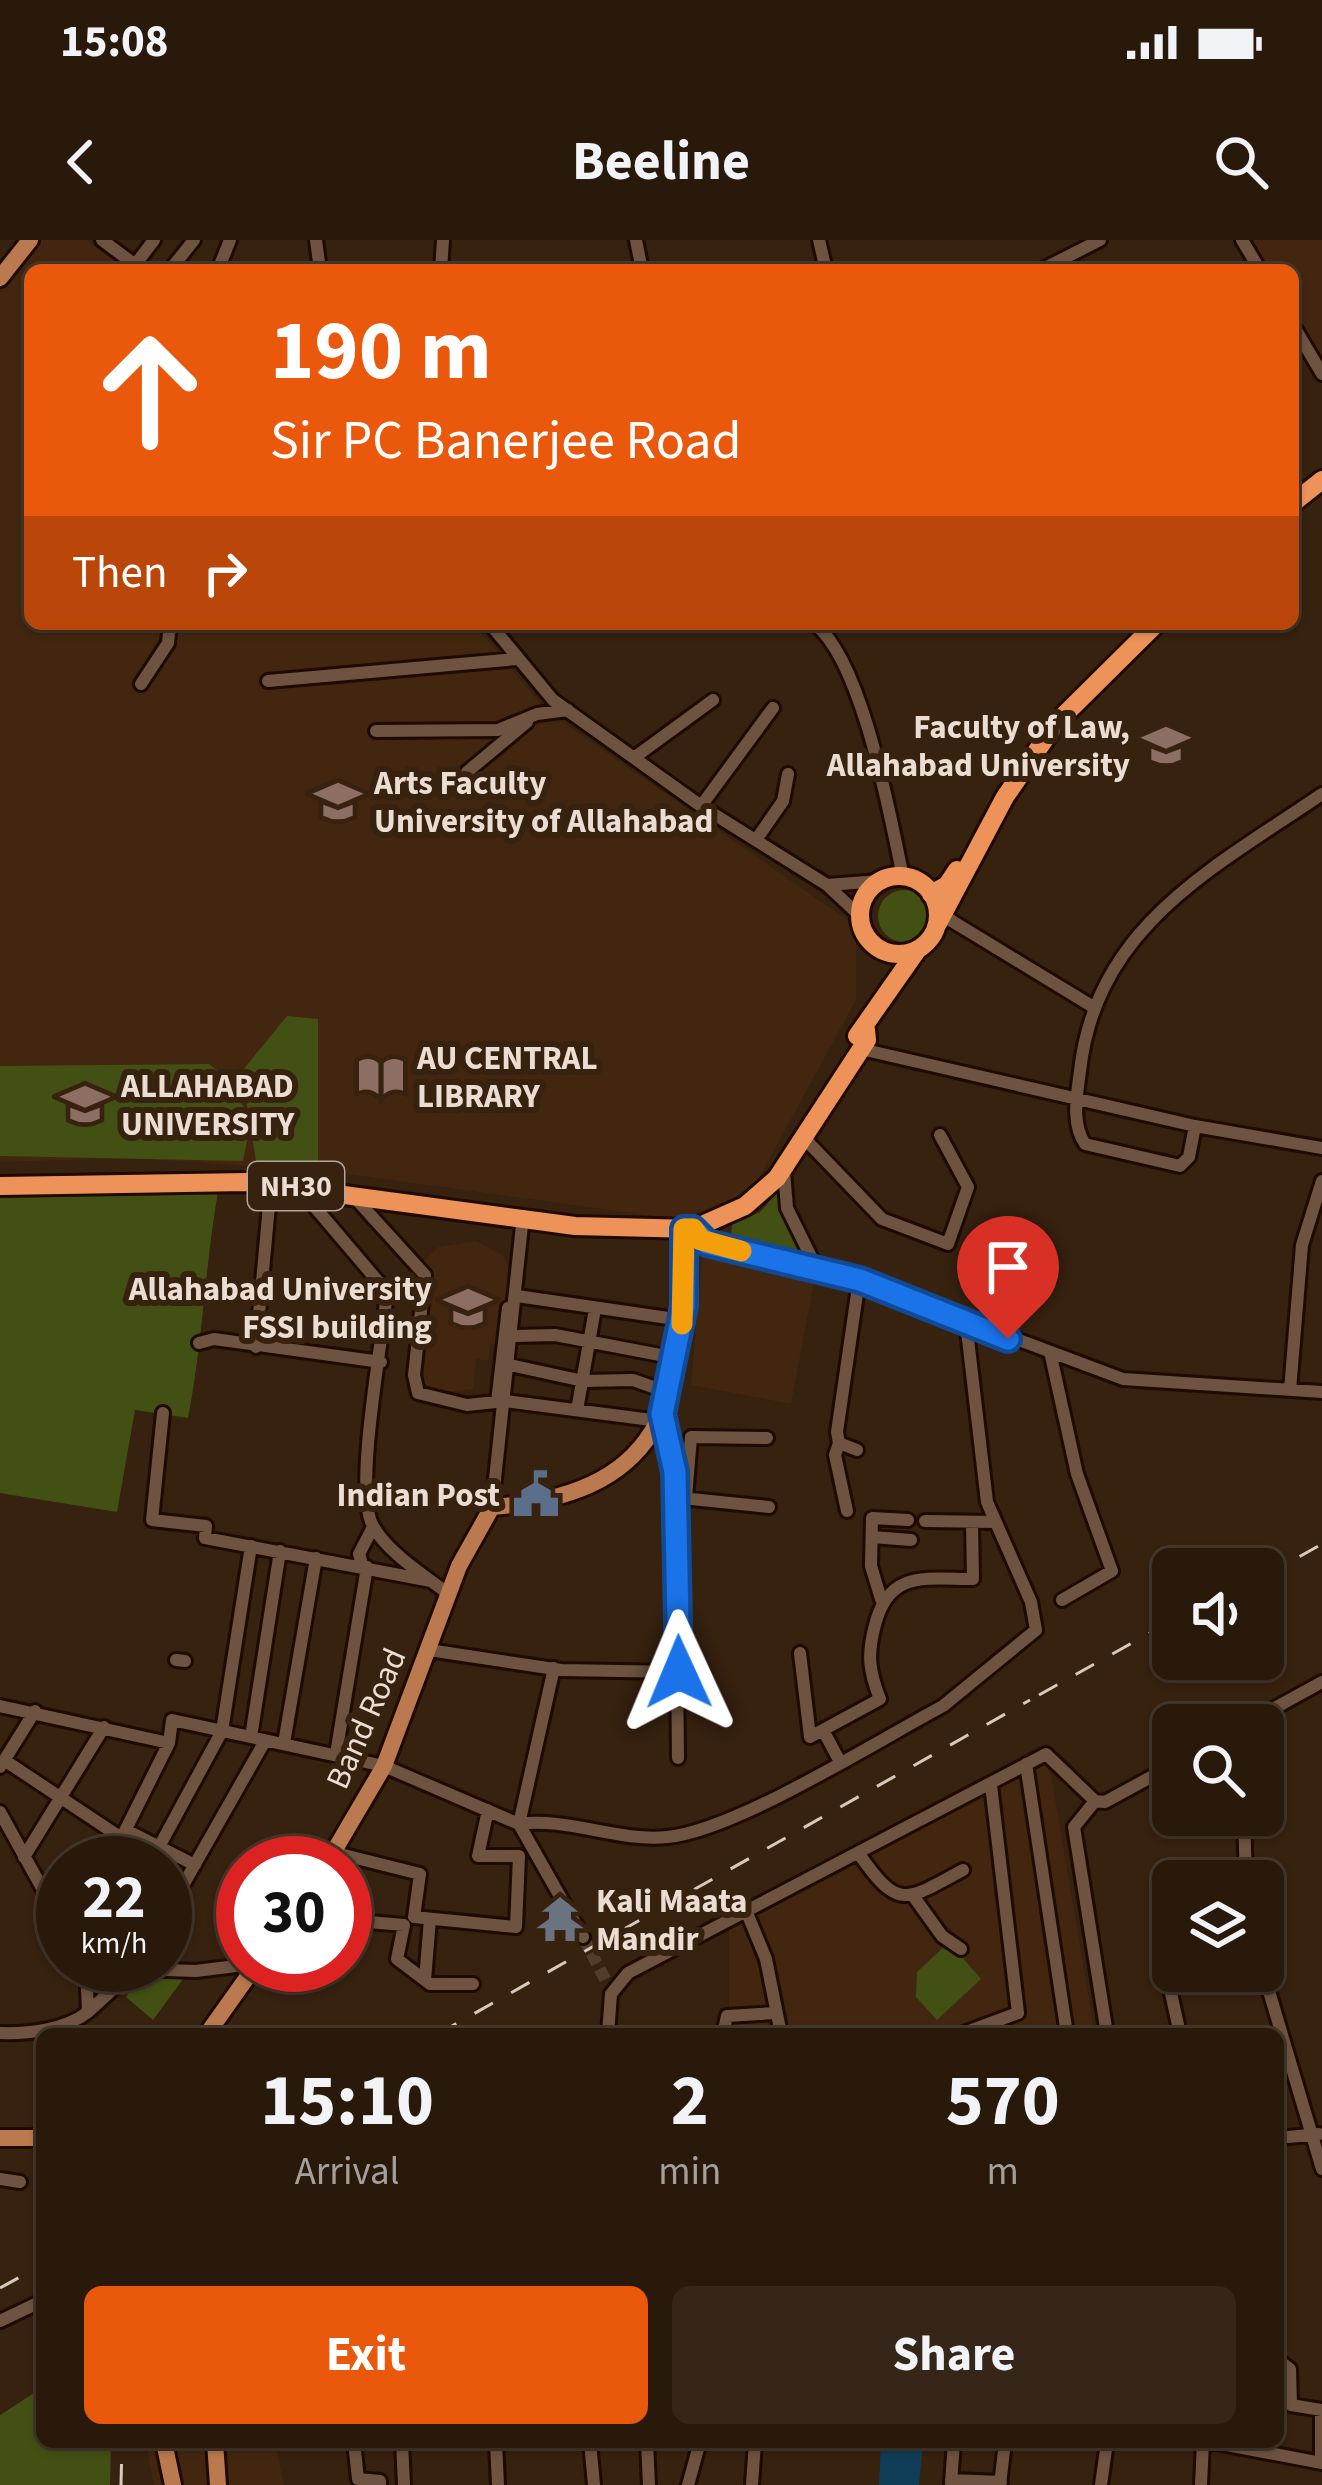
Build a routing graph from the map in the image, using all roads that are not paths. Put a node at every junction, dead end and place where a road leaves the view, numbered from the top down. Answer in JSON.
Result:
{"nodes":[{"id":1,"x":30,"y":240,"type":"edge"},
{"id":2,"x":102,"y":240,"type":"edge"},
{"id":3,"x":194,"y":240,"type":"edge"},
{"id":4,"x":1100,"y":240,"type":"edge"},
{"id":5,"x":134,"y":264,"type":"edge"},
{"id":6,"x":175,"y":264,"type":"edge"},
{"id":7,"x":1053,"y":264,"type":"edge"},
{"id":8,"x":0,"y":278,"type":"edge"},
{"id":9,"x":1299,"y":335,"type":"edge"},
{"id":10,"x":1322,"y":374,"type":"edge"},
{"id":11,"x":169,"y":630,"type":"edge"},
{"id":12,"x":495,"y":630,"type":"edge"},
{"id":13,"x":819,"y":630,"type":"edge"},
{"id":14,"x":1132,"y":630,"type":"edge"},
{"id":15,"x":1150,"y":630,"type":"edge"},
{"id":16,"x":517,"y":659,"type":"junction"},
{"id":17,"x":268,"y":681,"type":"dead end"},
{"id":18,"x":141,"y":685,"type":"dead end"},
{"id":19,"x":713,"y":700,"type":"dead end"},
{"id":20,"x":773,"y":708,"type":"dead end"},
{"id":21,"x":569,"y":710,"type":"junction"},
{"id":22,"x":537,"y":714,"type":"junction"},
{"id":23,"x":376,"y":731,"type":"dead end"},
{"id":24,"x":635,"y":757,"type":"junction"},
{"id":25,"x":466,"y":772,"type":"dead end"},
{"id":26,"x":788,"y":774,"type":"dead end"},
{"id":27,"x":1322,"y":794,"type":"edge"},
{"id":28,"x":701,"y":806,"type":"junction"},
{"id":29,"x":757,"y":840,"type":"junction"},
{"id":30,"x":903,"y":877,"type":"junction"},
{"id":31,"x":880,"y":881,"type":"junction"},
{"id":32,"x":827,"y":885,"type":"junction"},
{"id":33,"x":931,"y":894,"type":"junction"},
{"id":34,"x":860,"y":916,"type":"junction"},
{"id":35,"x":939,"y":921,"type":"junction"},
{"id":36,"x":918,"y":950,"type":"junction"},
{"id":37,"x":1095,"y":1008,"type":"junction"},
{"id":38,"x":864,"y":1040,"type":"junction"},
{"id":39,"x":1077,"y":1099,"type":"junction"},
{"id":40,"x":1195,"y":1126,"type":"junction"},
{"id":41,"x":940,"y":1135,"type":"dead end"},
{"id":42,"x":803,"y":1137,"type":"junction"},
{"id":43,"x":1322,"y":1148,"type":"edge"},
{"id":44,"x":784,"y":1165,"type":"junction"},
{"id":45,"x":297,"y":1181,"type":"junction"},
{"id":46,"x":1322,"y":1181,"type":"edge"},
{"id":47,"x":0,"y":1182,"type":"edge"},
{"id":48,"x":769,"y":1182,"type":"junction"},
{"id":49,"x":272,"y":1184,"type":"junction"},
{"id":50,"x":351,"y":1193,"type":"junction"},
{"id":51,"x":524,"y":1216,"type":"junction"},
{"id":52,"x":588,"y":1223,"type":"junction"},
{"id":53,"x":689,"y":1229,"type":"junction"},
{"id":54,"x":516,"y":1245,"type":"dead end"},
{"id":55,"x":818,"y":1270,"type":"junction"},
{"id":56,"x":860,"y":1280,"type":"junction"},
{"id":57,"x":517,"y":1296,"type":"junction"},
{"id":58,"x":595,"y":1309,"type":"junction"},
{"id":59,"x":682,"y":1319,"type":"junction"},
{"id":60,"x":966,"y":1322,"type":"junction"},
{"id":61,"x":514,"y":1336,"type":"junction"},
{"id":62,"x":199,"y":1343,"type":"dead end"},
{"id":63,"x":588,"y":1344,"type":"junction"},
{"id":64,"x":256,"y":1348,"type":"junction"},
{"id":65,"x":1051,"y":1356,"type":"junction"},
{"id":66,"x":676,"y":1358,"type":"junction"},
{"id":67,"x":381,"y":1362,"type":"junction"},
{"id":68,"x":510,"y":1365,"type":"junction"},
{"id":69,"x":583,"y":1381,"type":"junction"},
{"id":70,"x":1290,"y":1390,"type":"junction"},
{"id":71,"x":1322,"y":1392,"type":"edge"},
{"id":72,"x":670,"y":1393,"type":"junction"},
{"id":73,"x":501,"y":1402,"type":"junction"},
{"id":74,"x":577,"y":1410,"type":"junction"},
{"id":75,"x":163,"y":1413,"type":"dead end"},
{"id":76,"x":661,"y":1418,"type":"junction"},
{"id":77,"x":767,"y":1438,"type":"dead end"},
{"id":78,"x":839,"y":1443,"type":"junction"},
{"id":79,"x":857,"y":1450,"type":"dead end"},
{"id":80,"x":681,"y":1497,"type":"junction"},
{"id":81,"x":492,"y":1507,"type":"junction"},
{"id":82,"x":769,"y":1507,"type":"dead end"},
{"id":83,"x":847,"y":1511,"type":"dead end"},
{"id":84,"x":908,"y":1520,"type":"dead end"},
{"id":85,"x":925,"y":1522,"type":"dead end"},
{"id":86,"x":972,"y":1522,"type":"junction"},
{"id":87,"x":995,"y":1522,"type":"junction"},
{"id":88,"x":374,"y":1527,"type":"junction"},
{"id":89,"x":872,"y":1538,"type":"junction"},
{"id":90,"x":911,"y":1540,"type":"dead end"},
{"id":91,"x":251,"y":1546,"type":"junction"},
{"id":92,"x":280,"y":1551,"type":"junction"},
{"id":93,"x":316,"y":1558,"type":"junction"},
{"id":94,"x":365,"y":1567,"type":"junction"},
{"id":95,"x":432,"y":1581,"type":"junction"},
{"id":96,"x":450,"y":1594,"type":"junction"},
{"id":97,"x":881,"y":1599,"type":"junction"},
{"id":98,"x":1062,"y":1600,"type":"dead end"},
{"id":99,"x":429,"y":1650,"type":"junction"},
{"id":100,"x":800,"y":1653,"type":"dead end"},
{"id":101,"x":554,"y":1668,"type":"junction"},
{"id":102,"x":679,"y":1672,"type":"junction"},
{"id":103,"x":1322,"y":1682,"type":"edge"},
{"id":104,"x":1282,"y":1704,"type":"edge"},
{"id":105,"x":0,"y":1706,"type":"edge"},
{"id":106,"x":35,"y":1711,"type":"junction"},
{"id":107,"x":104,"y":1727,"type":"junction"},
{"id":108,"x":824,"y":1730,"type":"junction"},
{"id":109,"x":222,"y":1731,"type":"junction"},
{"id":110,"x":258,"y":1739,"type":"junction"},
{"id":111,"x":169,"y":1743,"type":"junction"},
{"id":112,"x":284,"y":1743,"type":"junction"},
{"id":113,"x":336,"y":1754,"type":"junction"},
{"id":114,"x":678,"y":1758,"type":"dead end"},
{"id":115,"x":839,"y":1760,"type":"junction"},
{"id":116,"x":2,"y":1764,"type":"edge"},
{"id":117,"x":1026,"y":1764,"type":"junction"},
{"id":118,"x":384,"y":1766,"type":"junction"},
{"id":119,"x":1152,"y":1776,"type":"edge"},
{"id":120,"x":991,"y":1785,"type":"junction"},
{"id":121,"x":62,"y":1799,"type":"junction"},
{"id":122,"x":1095,"y":1802,"type":"junction"},
{"id":123,"x":488,"y":1810,"type":"junction"},
{"id":124,"x":0,"y":1812,"type":"edge"},
{"id":125,"x":520,"y":1823,"type":"junction"},
{"id":126,"x":125,"y":1835,"type":"junction"},
{"id":127,"x":128,"y":1836,"type":"edge"},
{"id":128,"x":165,"y":1836,"type":"edge"},
{"id":129,"x":343,"y":1836,"type":"edge"},
{"id":130,"x":859,"y":1854,"type":"junction"},
{"id":131,"x":24,"y":1857,"type":"junction"},
{"id":132,"x":194,"y":1865,"type":"joint"},
{"id":133,"x":372,"y":1865,"type":"edge"},
{"id":134,"x":192,"y":1869,"type":"edge"},
{"id":135,"x":963,"y":1870,"type":"dead end"},
{"id":136,"x":36,"y":1879,"type":"edge"},
{"id":137,"x":914,"y":1897,"type":"junction"},
{"id":138,"x":745,"y":1908,"type":"junction"},
{"id":139,"x":430,"y":1918,"type":"junction"},
{"id":140,"x":372,"y":1922,"type":"edge"},
{"id":141,"x":583,"y":1937,"type":"tunnel mouth"},
{"id":142,"x":961,"y":1949,"type":"dead end"},
{"id":143,"x":425,"y":1980,"type":"junction"},
{"id":144,"x":607,"y":1983,"type":"tunnel mouth"},
{"id":145,"x":473,"y":1984,"type":"dead end"},
{"id":146,"x":91,"y":1992,"type":"edge"},
{"id":147,"x":110,"y":1992,"type":"edge"},
{"id":148,"x":237,"y":1992,"type":"edge"},
{"id":149,"x":1171,"y":1992,"type":"edge"},
{"id":150,"x":1270,"y":1992,"type":"edge"},
{"id":151,"x":88,"y":2012,"type":"junction"},
{"id":152,"x":775,"y":2013,"type":"junction"},
{"id":153,"x":607,"y":2014,"type":"junction"},
{"id":154,"x":50,"y":2028,"type":"edge"},
{"id":155,"x":211,"y":2028,"type":"edge"},
{"id":156,"x":608,"y":2028,"type":"edge"},
{"id":157,"x":724,"y":2028,"type":"edge"},
{"id":158,"x":779,"y":2028,"type":"edge"},
{"id":159,"x":977,"y":2028,"type":"edge"},
{"id":160,"x":1066,"y":2028,"type":"edge"},
{"id":161,"x":1106,"y":2028,"type":"edge"},
{"id":162,"x":1179,"y":2028,"type":"edge"},
{"id":163,"x":1283,"y":2028,"type":"edge"},
{"id":164,"x":36,"y":2029,"type":"edge"},
{"id":165,"x":1284,"y":2032,"type":"edge"},
{"id":166,"x":0,"y":2033,"type":"edge"},
{"id":167,"x":1319,"y":2134,"type":"edge"},
{"id":168,"x":1284,"y":2137,"type":"edge"},
{"id":169,"x":0,"y":2138,"type":"edge"},
{"id":170,"x":36,"y":2138,"type":"edge"},
{"id":171,"x":1322,"y":2169,"type":"edge"},
{"id":172,"x":0,"y":2179,"type":"edge"},
{"id":173,"x":20,"y":2182,"type":"dead end"},
{"id":174,"x":36,"y":2304,"type":"edge"},
{"id":175,"x":0,"y":2321,"type":"edge"},
{"id":176,"x":1284,"y":2363,"type":"edge"},
{"id":177,"x":1322,"y":2410,"type":"edge"},
{"id":178,"x":165,"y":2448,"type":"edge"},
{"id":179,"x":215,"y":2448,"type":"edge"},
{"id":180,"x":355,"y":2448,"type":"edge"},
{"id":181,"x":402,"y":2448,"type":"edge"},
{"id":182,"x":496,"y":2448,"type":"edge"},
{"id":183,"x":591,"y":2448,"type":"edge"},
{"id":184,"x":647,"y":2448,"type":"edge"},
{"id":185,"x":698,"y":2448,"type":"edge"},
{"id":186,"x":755,"y":2448,"type":"edge"},
{"id":187,"x":954,"y":2448,"type":"edge"},
{"id":188,"x":1004,"y":2448,"type":"edge"},
{"id":189,"x":1106,"y":2448,"type":"edge"},
{"id":190,"x":1206,"y":2448,"type":"edge"},
{"id":191,"x":1240,"y":2448,"type":"edge"},
{"id":192,"x":1321,"y":2463,"type":"edge"},
{"id":193,"x":358,"y":2482,"type":"edge"},
{"id":194,"x":951,"y":2482,"type":"edge"},
{"id":195,"x":1000,"y":2484,"type":"edge"},
{"id":196,"x":173,"y":2485,"type":"edge"},
{"id":197,"x":218,"y":2485,"type":"edge"},
{"id":198,"x":380,"y":2485,"type":"edge"},
{"id":199,"x":404,"y":2485,"type":"edge"},
{"id":200,"x":498,"y":2485,"type":"edge"},
{"id":201,"x":594,"y":2485,"type":"edge"},
{"id":202,"x":649,"y":2485,"type":"edge"},
{"id":203,"x":688,"y":2485,"type":"edge"},
{"id":204,"x":752,"y":2485,"type":"edge"},
{"id":205,"x":1101,"y":2485,"type":"edge"},
{"id":206,"x":1201,"y":2485,"type":"edge"}],
"edges":[{"from":1,"to":8,"type":"main road"},
{"from":2,"to":5,"type":"street"},
{"from":3,"to":6,"type":"street"},
{"from":4,"to":7,"type":"street"},
{"from":9,"to":10,"type":"street"},
{"from":11,"to":18,"type":"street"},
{"from":12,"to":16,"type":"street"},
{"from":13,"to":30,"type":"street"},
{"from":14,"to":33,"type":"highway"},
{"from":15,"to":35,"type":"highway","number":"NH30"},
{"from":16,"to":17,"type":"street"},
{"from":16,"to":21,"type":"street"},
{"from":19,"to":24,"type":"street"},
{"from":20,"to":28,"type":"street"},
{"from":21,"to":22,"type":"street"},
{"from":21,"to":24,"type":"street"},
{"from":22,"to":23,"type":"street"},
{"from":22,"to":25,"type":"street"},
{"from":24,"to":28,"type":"street"},
{"from":26,"to":29,"type":"street"},
{"from":27,"to":37,"type":"street"},
{"from":28,"to":29,"type":"street"},
{"from":29,"to":32,"type":"street"},
{"from":30,"to":31,"type":"highway"},
{"from":30,"to":33,"type":"highway"},
{"from":31,"to":32,"type":"street"},
{"from":31,"to":34,"type":"highway"},
{"from":32,"to":34,"type":"street"},
{"from":33,"to":35,"type":"highway"},
{"from":34,"to":36,"type":"highway"},
{"from":35,"to":36,"type":"highway","number":"NH30"},
{"from":35,"to":37,"type":"street"},
{"from":36,"to":38,"type":"highway","number":"NH30"},
{"from":37,"to":39,"type":"street"},
{"from":38,"to":39,"type":"street"},
{"from":38,"to":42,"type":"highway","number":"NH30"},
{"from":38,"to":48,"type":"highway","number":"NH30"},
{"from":39,"to":40,"type":"street"},
{"from":39,"to":40,"type":"street"},
{"from":40,"to":43,"type":"street"},
{"from":41,"to":42,"type":"street"},
{"from":42,"to":44,"type":"highway","number":"NH30"},
{"from":44,"to":48,"type":"highway","number":"NH30"},
{"from":44,"to":55,"type":"street"},
{"from":45,"to":47,"type":"highway"},
{"from":45,"to":49,"type":"highway","number":"NH30"},
{"from":45,"to":50,"type":"highway","number":"NH30"},
{"from":45,"to":52,"type":"highway"},
{"from":45,"to":67,"type":"street"},
{"from":46,"to":70,"type":"street"},
{"from":47,"to":49,"type":"highway","number":"NH30"},
{"from":48,"to":53,"type":"highway","number":"NH30"},
{"from":49,"to":64,"type":"street"},
{"from":50,"to":51,"type":"highway","number":"NH30"},
{"from":50,"to":73,"type":"street"},
{"from":51,"to":52,"type":"highway","number":"NH30"},
{"from":51,"to":57,"type":"street"},
{"from":52,"to":53,"type":"highway","number":"NH30"},
{"from":53,"to":55,"type":"street"},
{"from":53,"to":59,"type":"main road"},
{"from":54,"to":73,"type":"street"},
{"from":55,"to":56,"type":"street"},
{"from":56,"to":60,"type":"street"},
{"from":56,"to":78,"type":"street"},
{"from":57,"to":58,"type":"street"},
{"from":57,"to":61,"type":"street"},
{"from":58,"to":59,"type":"street"},
{"from":58,"to":63,"type":"street"},
{"from":59,"to":66,"type":"main road"},
{"from":60,"to":65,"type":"street"},
{"from":60,"to":87,"type":"street"},
{"from":61,"to":63,"type":"street"},
{"from":61,"to":68,"type":"street"},
{"from":62,"to":64,"type":"street"},
{"from":63,"to":66,"type":"street"},
{"from":63,"to":69,"type":"street"},
{"from":64,"to":67,"type":"street"},
{"from":65,"to":70,"type":"street"},
{"from":65,"to":98,"type":"street"},
{"from":66,"to":72,"type":"main road"},
{"from":67,"to":88,"type":"street"},
{"from":68,"to":69,"type":"street"},
{"from":68,"to":73,"type":"street"},
{"from":69,"to":72,"type":"street"},
{"from":69,"to":74,"type":"street"},
{"from":70,"to":71,"type":"street"},
{"from":72,"to":76,"type":"main road"},
{"from":73,"to":74,"type":"street"},
{"from":73,"to":81,"type":"street"},
{"from":74,"to":76,"type":"street"},
{"from":75,"to":91,"type":"street"},
{"from":76,"to":80,"type":"street"},
{"from":76,"to":81,"type":"main road"},
{"from":77,"to":80,"type":"street"},
{"from":78,"to":79,"type":"street"},
{"from":78,"to":83,"type":"street"},
{"from":80,"to":82,"type":"street"},
{"from":80,"to":102,"type":"street"},
{"from":81,"to":96,"type":"main road","name":"Band Road"},
{"from":84,"to":89,"type":"street"},
{"from":85,"to":86,"type":"street"},
{"from":86,"to":87,"type":"street"},
{"from":86,"to":97,"type":"street"},
{"from":87,"to":115,"type":"street"},
{"from":88,"to":94,"type":"street"},
{"from":88,"to":95,"type":"street"},
{"from":89,"to":90,"type":"street"},
{"from":89,"to":97,"type":"street"},
{"from":91,"to":92,"type":"street"},
{"from":91,"to":109,"type":"street"},
{"from":92,"to":93,"type":"street"},
{"from":92,"to":110,"type":"street"},
{"from":93,"to":94,"type":"street"},
{"from":93,"to":112,"type":"street"},
{"from":94,"to":95,"type":"street"},
{"from":94,"to":113,"type":"street"},
{"from":95,"to":96,"type":"street"},
{"from":96,"to":99,"type":"main road","name":"Band Road"},
{"from":97,"to":108,"type":"street"},
{"from":99,"to":101,"type":"street"},
{"from":99,"to":118,"type":"main road","name":"Band Road"},
{"from":100,"to":108,"type":"street"},
{"from":101,"to":102,"type":"street"},
{"from":101,"to":125,"type":"street"},
{"from":102,"to":114,"type":"street"},
{"from":103,"to":104,"type":"street"},
{"from":105,"to":106,"type":"street"},
{"from":106,"to":107,"type":"street"},
{"from":106,"to":116,"type":"street"},
{"from":107,"to":111,"type":"street"},
{"from":107,"to":121,"type":"street"},
{"from":108,"to":115,"type":"street"},
{"from":109,"to":110,"type":"street"},
{"from":109,"to":111,"type":"street"},
{"from":109,"to":128,"type":"street"},
{"from":110,"to":112,"type":"street"},
{"from":110,"to":132,"type":"street"},
{"from":111,"to":126,"type":"street"},
{"from":112,"to":113,"type":"street"},
{"from":113,"to":118,"type":"street"},
{"from":115,"to":125,"type":"street"},
{"from":116,"to":121,"type":"street"},
{"from":117,"to":120,"type":"street"},
{"from":117,"to":122,"type":"street"},
{"from":117,"to":160,"type":"street"},
{"from":118,"to":123,"type":"street"},
{"from":118,"to":129,"type":"main road","name":"Band Road"},
{"from":119,"to":122,"type":"street"},
{"from":120,"to":130,"type":"street"},
{"from":120,"to":159,"type":"street"},
{"from":121,"to":126,"type":"street"},
{"from":121,"to":131,"type":"street"},
{"from":122,"to":161,"type":"street"},
{"from":123,"to":125,"type":"street"},
{"from":123,"to":139,"type":"street"},
{"from":124,"to":131,"type":"street"},
{"from":125,"to":141,"type":"street"},
{"from":126,"to":127,"type":"street"},
{"from":130,"to":137,"type":"street"},
{"from":130,"to":138,"type":"street"},
{"from":131,"to":136,"type":"street"},
{"from":132,"to":134,"type":"street"},
{"from":133,"to":139,"type":"street"},
{"from":135,"to":137,"type":"street"},
{"from":137,"to":142,"type":"street"},
{"from":138,"to":152,"type":"street"},
{"from":138,"to":153,"type":"street"},
{"from":139,"to":143,"type":"street"},
{"from":140,"to":143,"type":"street"},
{"from":143,"to":145,"type":"street"},
{"from":144,"to":153,"type":"street"},
{"from":146,"to":151,"type":"street"},
{"from":147,"to":151,"type":"street"},
{"from":148,"to":155,"type":"main road"},
{"from":149,"to":162,"type":"street"},
{"from":150,"to":163,"type":"street"},
{"from":151,"to":154,"type":"street"},
{"from":152,"to":157,"type":"street"},
{"from":152,"to":158,"type":"street"},
{"from":153,"to":156,"type":"street"},
{"from":164,"to":166,"type":"street"},
{"from":165,"to":167,"type":"street"},
{"from":167,"to":168,"type":"street"},
{"from":167,"to":171,"type":"street"},
{"from":169,"to":170,"type":"main road","bridge":true},
{"from":172,"to":173,"type":"street"},
{"from":174,"to":175,"type":"street"},
{"from":176,"to":177,"type":"street"},
{"from":177,"to":192,"type":"street"},
{"from":178,"to":196,"type":"main road"},
{"from":179,"to":197,"type":"main road"},
{"from":180,"to":193,"type":"street"},
{"from":181,"to":199,"type":"street"},
{"from":182,"to":200,"type":"street"},
{"from":183,"to":201,"type":"street"},
{"from":184,"to":202,"type":"street"},
{"from":185,"to":203,"type":"street"},
{"from":186,"to":204,"type":"street"},
{"from":187,"to":194,"type":"street"},
{"from":188,"to":195,"type":"street"},
{"from":189,"to":205,"type":"street"},
{"from":190,"to":206,"type":"street"},
{"from":191,"to":192,"type":"street"},
{"from":193,"to":198,"type":"street"},
{"from":194,"to":195,"type":"street"}]}
